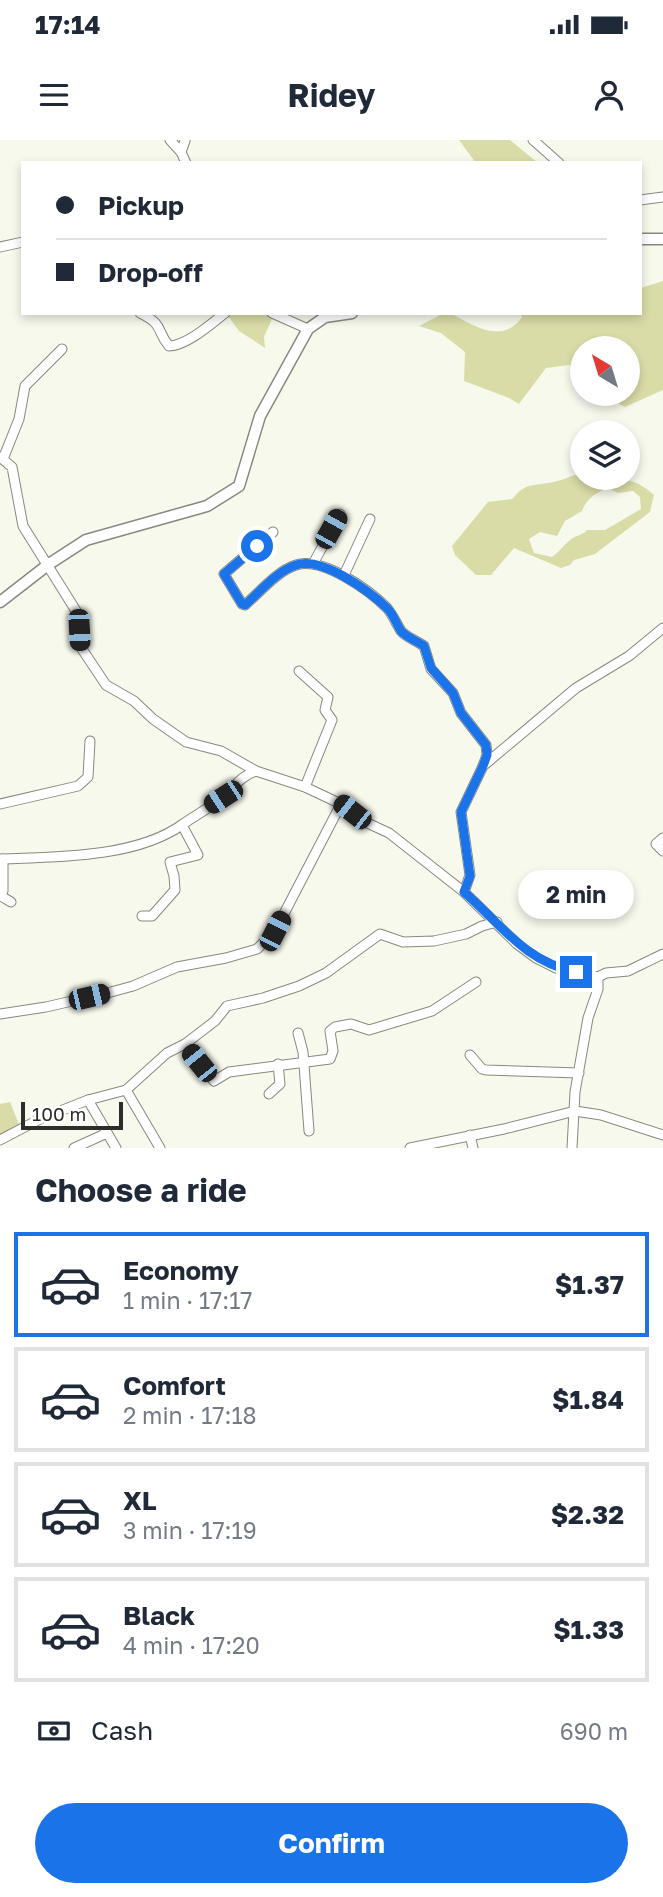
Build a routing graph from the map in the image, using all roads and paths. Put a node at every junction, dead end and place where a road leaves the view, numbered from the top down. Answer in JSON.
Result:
{"nodes":[{"id":1,"x":170,"y":140,"type":"edge"},
{"id":2,"x":533,"y":140,"type":"edge"},
{"id":3,"x":185,"y":142,"type":"edge"},
{"id":4,"x":180,"y":152,"type":"junction"},
{"id":5,"x":185,"y":161,"type":"edge"},
{"id":6,"x":557,"y":161,"type":"edge"},
{"id":7,"x":663,"y":197,"type":"edge"},
{"id":8,"x":642,"y":200,"type":"edge"},
{"id":9,"x":642,"y":239,"type":"edge"},
{"id":10,"x":663,"y":239,"type":"edge"},
{"id":11,"x":21,"y":242,"type":"edge"},
{"id":12,"x":0,"y":247,"type":"edge"},
{"id":13,"x":143,"y":315,"type":"edge"},
{"id":14,"x":222,"y":315,"type":"edge"},
{"id":15,"x":276,"y":315,"type":"edge"},
{"id":16,"x":338,"y":315,"type":"edge"},
{"id":17,"x":308,"y":329,"type":"junction"},
{"id":18,"x":62,"y":349,"type":"dead end"},
{"id":19,"x":1,"y":458,"type":"edge"},
{"id":20,"x":340,"y":514,"type":"dead end"},
{"id":21,"x":370,"y":519,"type":"dead end"},
{"id":22,"x":273,"y":532,"type":"dead end"},
{"id":23,"x":313,"y":564,"type":"junction"},
{"id":24,"x":49,"y":565,"type":"junction"},
{"id":25,"x":344,"y":576,"type":"junction"},
{"id":26,"x":0,"y":602,"type":"edge"},
{"id":27,"x":663,"y":628,"type":"edge"},
{"id":28,"x":299,"y":671,"type":"dead end"},
{"id":29,"x":90,"y":741,"type":"dead end"},
{"id":30,"x":483,"y":766,"type":"junction"},
{"id":31,"x":256,"y":771,"type":"junction"},
{"id":32,"x":305,"y":787,"type":"junction"},
{"id":33,"x":0,"y":804,"type":"edge"},
{"id":34,"x":341,"y":804,"type":"junction"},
{"id":35,"x":182,"y":825,"type":"junction"},
{"id":36,"x":663,"y":838,"type":"edge"},
{"id":37,"x":663,"y":852,"type":"edge"},
{"id":38,"x":1,"y":859,"type":"edge"},
{"id":39,"x":464,"y":892,"type":"junction"},
{"id":40,"x":0,"y":896,"type":"edge"},
{"id":41,"x":12,"y":902,"type":"dead end"},
{"id":42,"x":142,"y":916,"type":"dead end"},
{"id":43,"x":497,"y":922,"type":"junction"},
{"id":44,"x":663,"y":954,"type":"edge"},
{"id":45,"x":598,"y":977,"type":"junction"},
{"id":46,"x":475,"y":982,"type":"dead end"},
{"id":47,"x":0,"y":1014,"type":"edge"},
{"id":48,"x":298,"y":1033,"type":"dead end"},
{"id":49,"x":184,"y":1044,"type":"junction"},
{"id":50,"x":470,"y":1055,"type":"dead end"},
{"id":51,"x":303,"y":1062,"type":"junction"},
{"id":52,"x":278,"y":1064,"type":"junction"},
{"id":53,"x":579,"y":1073,"type":"junction"},
{"id":54,"x":126,"y":1090,"type":"junction"},
{"id":55,"x":269,"y":1094,"type":"dead end"},
{"id":56,"x":88,"y":1100,"type":"junction"},
{"id":57,"x":575,"y":1111,"type":"junction"},
{"id":58,"x":309,"y":1132,"type":"dead end"},
{"id":59,"x":107,"y":1133,"type":"junction"},
{"id":60,"x":470,"y":1135,"type":"junction"},
{"id":61,"x":663,"y":1135,"type":"edge"},
{"id":62,"x":0,"y":1140,"type":"edge"},
{"id":63,"x":74,"y":1148,"type":"edge"},
{"id":64,"x":116,"y":1148,"type":"edge"},
{"id":65,"x":160,"y":1148,"type":"edge"},
{"id":66,"x":410,"y":1148,"type":"edge"},
{"id":67,"x":472,"y":1148,"type":"edge"},
{"id":68,"x":572,"y":1148,"type":"edge"}],
"edges":[{"from":1,"to":4,"type":"street"},
{"from":2,"to":6,"type":"street"},
{"from":3,"to":4,"type":"street"},
{"from":4,"to":5,"type":"street"},
{"from":7,"to":8,"type":"street"},
{"from":9,"to":10,"type":"main road"},
{"from":11,"to":12,"type":"street"},
{"from":13,"to":14,"type":"street"},
{"from":15,"to":17,"type":"street"},
{"from":16,"to":17,"type":"main road"},
{"from":17,"to":24,"type":"main road"},
{"from":18,"to":19,"type":"street"},
{"from":19,"to":24,"type":"street"},
{"from":20,"to":23,"type":"street"},
{"from":21,"to":25,"type":"street"},
{"from":22,"to":23,"type":"street"},
{"from":23,"to":25,"type":"street"},
{"from":24,"to":26,"type":"main road"},
{"from":24,"to":31,"type":"street"},
{"from":25,"to":30,"type":"street"},
{"from":27,"to":30,"type":"street"},
{"from":28,"to":32,"type":"street"},
{"from":29,"to":33,"type":"street"},
{"from":30,"to":39,"type":"street"},
{"from":31,"to":32,"type":"street"},
{"from":31,"to":35,"type":"street"},
{"from":32,"to":34,"type":"street"},
{"from":34,"to":39,"type":"street"},
{"from":34,"to":47,"type":"street"},
{"from":35,"to":38,"type":"street"},
{"from":35,"to":42,"type":"street"},
{"from":36,"to":37,"type":"street"},
{"from":38,"to":40,"type":"street"},
{"from":39,"to":43,"type":"street"},
{"from":40,"to":41,"type":"street"},
{"from":43,"to":45,"type":"street"},
{"from":43,"to":49,"type":"street"},
{"from":44,"to":45,"type":"street"},
{"from":45,"to":53,"type":"street"},
{"from":46,"to":51,"type":"street"},
{"from":48,"to":51,"type":"street"},
{"from":49,"to":52,"type":"street"},
{"from":49,"to":54,"type":"street"},
{"from":50,"to":53,"type":"street"},
{"from":51,"to":52,"type":"street"},
{"from":51,"to":58,"type":"street"},
{"from":52,"to":55,"type":"street"},
{"from":53,"to":57,"type":"street"},
{"from":54,"to":56,"type":"street"},
{"from":54,"to":65,"type":"street"},
{"from":56,"to":59,"type":"street"},
{"from":56,"to":62,"type":"street"},
{"from":57,"to":60,"type":"street"},
{"from":57,"to":61,"type":"street"},
{"from":57,"to":68,"type":"street"},
{"from":59,"to":63,"type":"street"},
{"from":59,"to":64,"type":"street"},
{"from":60,"to":66,"type":"street"},
{"from":60,"to":67,"type":"street"}]}
